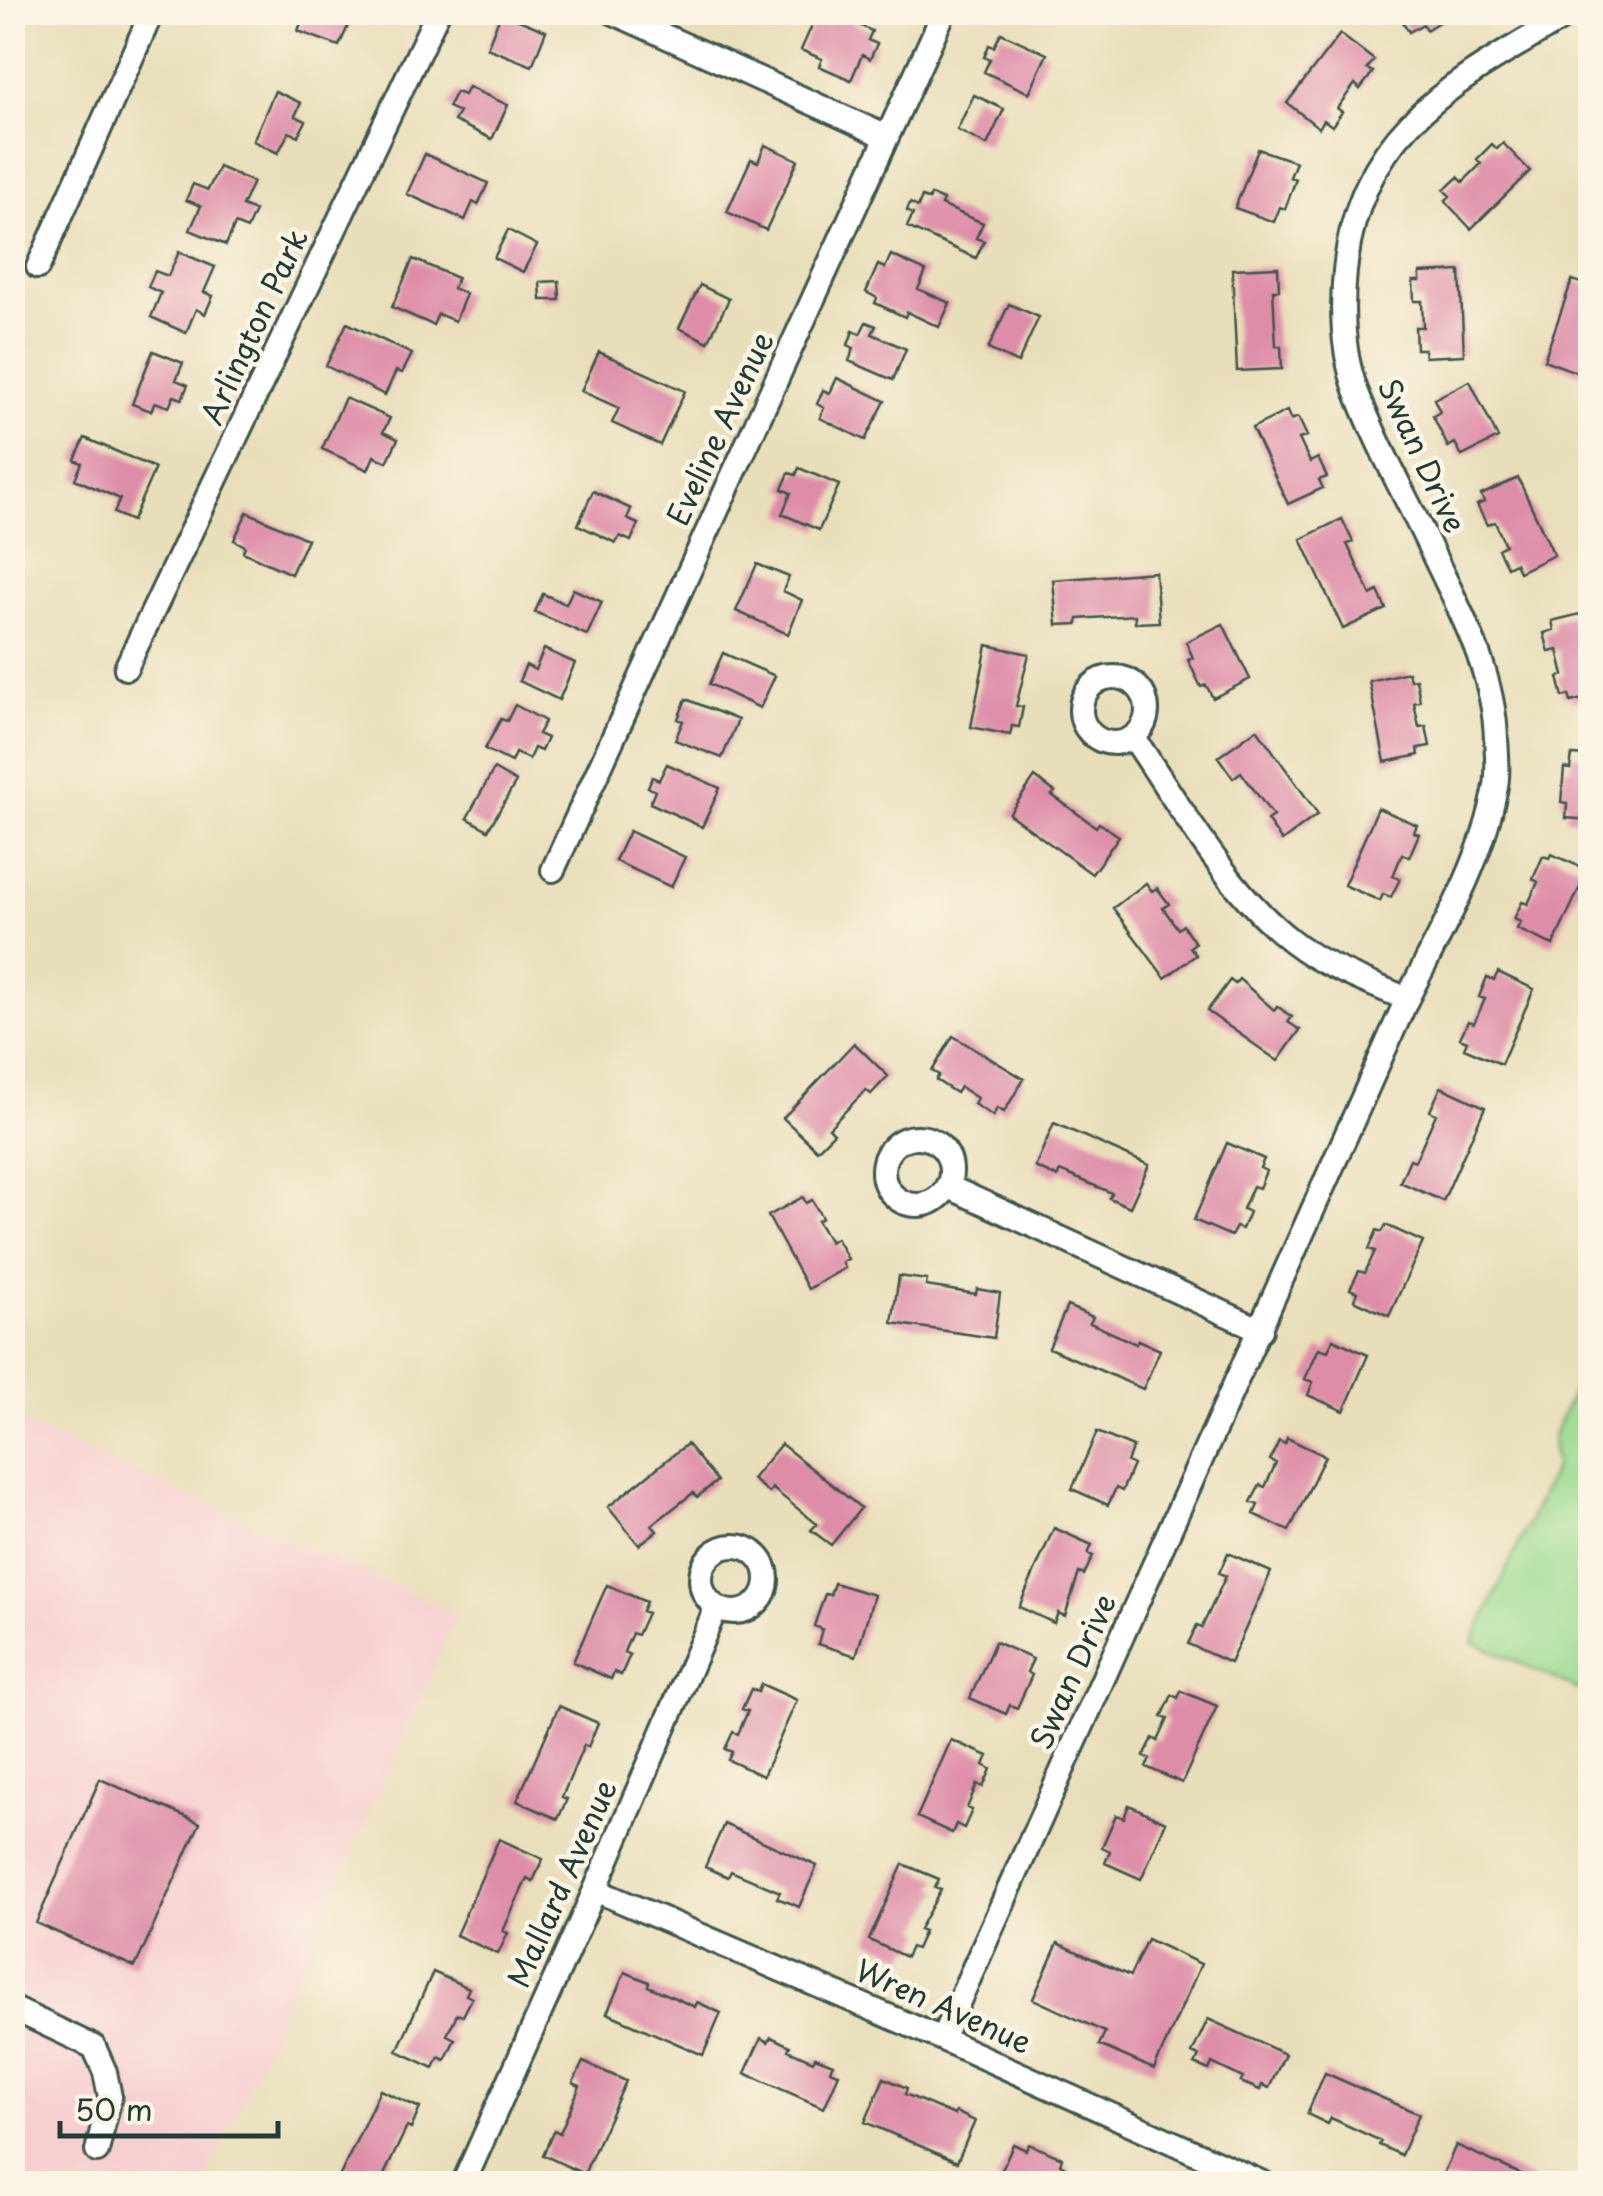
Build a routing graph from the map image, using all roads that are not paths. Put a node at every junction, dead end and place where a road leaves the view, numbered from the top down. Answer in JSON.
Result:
{"nodes":[{"id":1,"x":152,"y":12,"type":"edge"},
{"id":2,"x":438,"y":12,"type":"edge"},
{"id":3,"x":612,"y":12,"type":"edge"},
{"id":4,"x":944,"y":12,"type":"edge"},
{"id":5,"x":1573,"y":12,"type":"edge"},
{"id":6,"x":887,"y":138,"type":"junction"},
{"id":7,"x":38,"y":267,"type":"dead end"},
{"id":8,"x":126,"y":668,"type":"dead end"},
{"id":9,"x":1134,"y":737,"type":"dead end"},
{"id":10,"x":553,"y":870,"type":"dead end"},
{"id":11,"x":1407,"y":1000,"type":"junction"},
{"id":12,"x":947,"y":1186,"type":"dead end"},
{"id":13,"x":1261,"y":1330,"type":"junction"},
{"id":14,"x":716,"y":1608,"type":"dead end"},
{"id":15,"x":595,"y":1890,"type":"junction"},
{"id":16,"x":12,"y":2008,"type":"edge"},
{"id":17,"x":942,"y":2039,"type":"junction"},
{"id":18,"x":96,"y":2151,"type":"dead end"},
{"id":19,"x":463,"y":2184,"type":"edge"},
{"id":20,"x":1266,"y":2184,"type":"edge"}],
"edges":[{"from":1,"to":7,"type":"street"},
{"from":2,"to":8,"type":"street","name":"Arlington Park"},
{"from":3,"to":6,"type":"street"},
{"from":4,"to":6,"type":"street","name":"Eveline Avenue"},
{"from":5,"to":11,"type":"street","name":"Swan Drive"},
{"from":6,"to":10,"type":"street","name":"Eveline Avenue"},
{"from":9,"to":11,"type":"street"},
{"from":11,"to":13,"type":"street","name":"Swan Drive"},
{"from":12,"to":13,"type":"street"},
{"from":13,"to":17,"type":"street","name":"Swan Drive"},
{"from":14,"to":15,"type":"street","name":"Mallard Avenue"},
{"from":15,"to":17,"type":"street","name":"Wren Avenue"},
{"from":15,"to":19,"type":"street","name":"Mallard Avenue"},
{"from":16,"to":18,"type":"street"},
{"from":17,"to":20,"type":"street","name":"Wren Avenue"}]}
